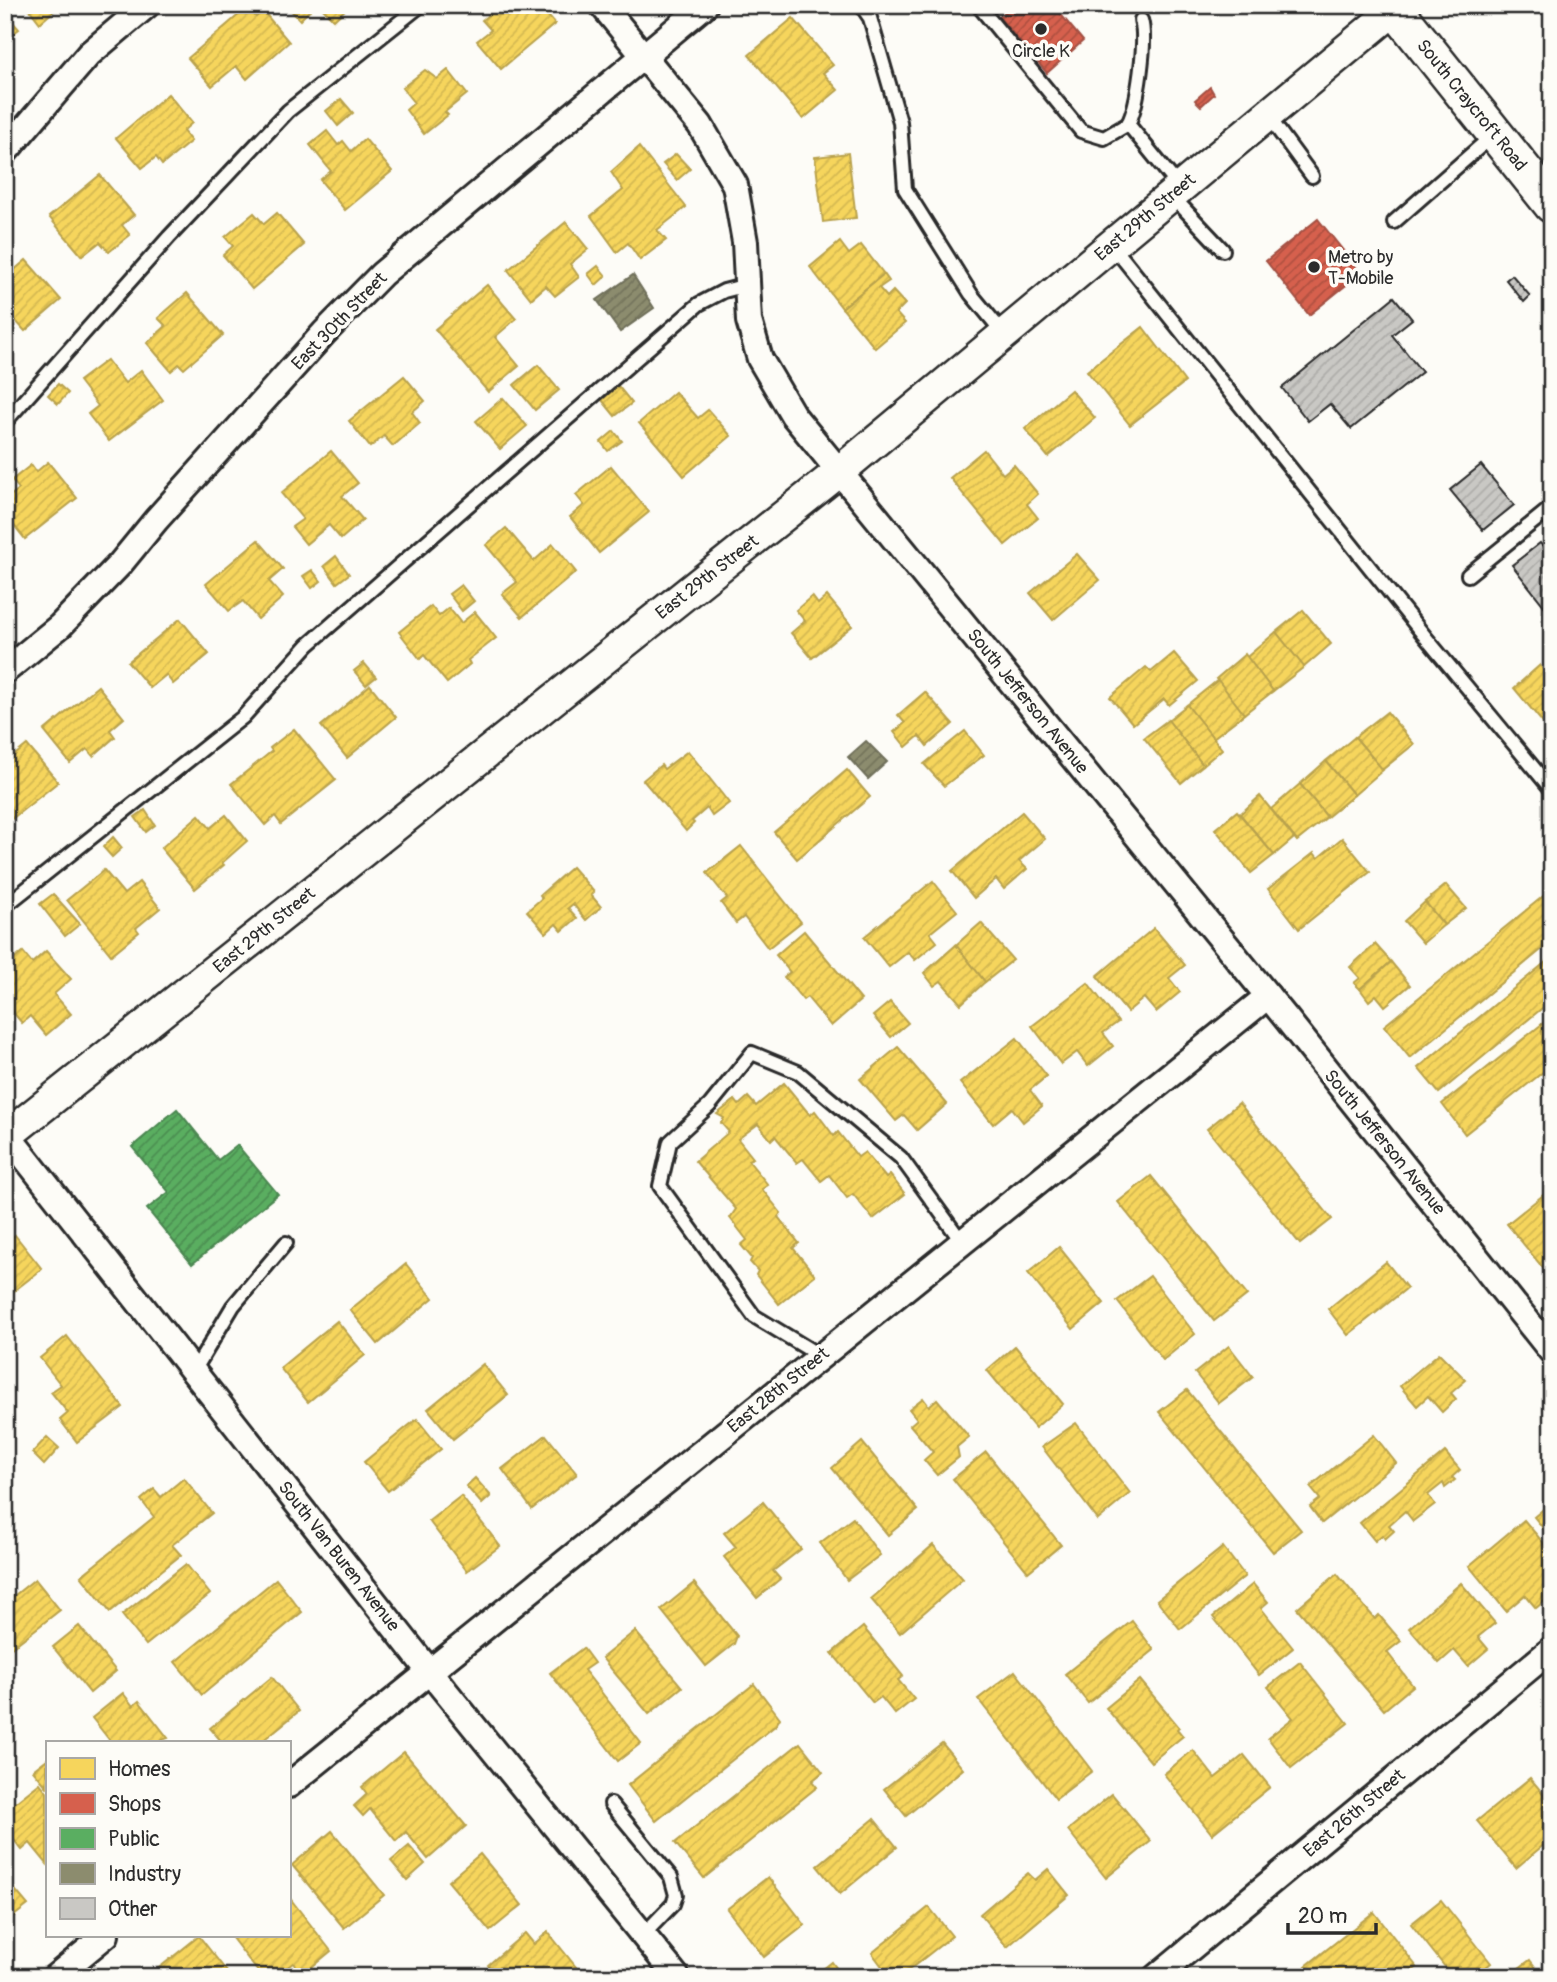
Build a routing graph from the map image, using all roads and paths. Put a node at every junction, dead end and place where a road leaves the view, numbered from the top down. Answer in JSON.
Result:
{"nodes":[{"id":1,"x":146,"y":5,"type":"edge"},
{"id":2,"x":421,"y":5,"type":"edge"},
{"id":3,"x":602,"y":5,"type":"edge"},
{"id":4,"x":705,"y":5,"type":"edge"},
{"id":5,"x":862,"y":5,"type":"edge"},
{"id":6,"x":978,"y":5,"type":"edge"},
{"id":7,"x":1396,"y":7,"type":"edge"},
{"id":8,"x":1141,"y":20,"type":"dead end"},
{"id":9,"x":642,"y":55,"type":"junction"},
{"id":10,"x":1267,"y":115,"type":"junction"},
{"id":11,"x":1128,"y":124,"type":"junction"},
{"id":12,"x":1495,"y":134,"type":"junction"},
{"id":13,"x":5,"y":152,"type":"edge"},
{"id":14,"x":1312,"y":176,"type":"dead end"},
{"id":15,"x":1176,"y":192,"type":"junction"},
{"id":16,"x":1552,"y":205,"type":"edge"},
{"id":17,"x":1394,"y":222,"type":"dead end"},
{"id":18,"x":1112,"y":245,"type":"junction"},
{"id":19,"x":1223,"y":250,"type":"dead end"},
{"id":20,"x":747,"y":285,"type":"junction"},
{"id":21,"x":1004,"y":335,"type":"junction"},
{"id":22,"x":5,"y":422,"type":"edge"},
{"id":23,"x":841,"y":471,"type":"junction"},
{"id":24,"x":1552,"y":507,"type":"edge"},
{"id":25,"x":1468,"y":575,"type":"dead end"},
{"id":26,"x":5,"y":671,"type":"edge"},
{"id":27,"x":1552,"y":790,"type":"edge"},
{"id":28,"x":5,"y":906,"type":"edge"},
{"id":29,"x":1268,"y":996,"type":"junction"},
{"id":30,"x":6,"y":1135,"type":"edge"},
{"id":31,"x":962,"y":1242,"type":"junction"},
{"id":32,"x":286,"y":1243,"type":"dead end"},
{"id":33,"x":1552,"y":1352,"type":"edge"},
{"id":34,"x":820,"y":1356,"type":"junction"},
{"id":35,"x":194,"y":1371,"type":"junction"},
{"id":36,"x":1552,"y":1649,"type":"edge"},
{"id":37,"x":429,"y":1671,"type":"junction"},
{"id":38,"x":290,"y":1785,"type":"edge"},
{"id":39,"x":611,"y":1804,"type":"dead end"},
{"id":40,"x":643,"y":1935,"type":"junction"},
{"id":41,"x":104,"y":1937,"type":"edge"},
{"id":42,"x":55,"y":1977,"type":"edge"},
{"id":43,"x":677,"y":1977,"type":"edge"},
{"id":44,"x":1156,"y":1977,"type":"edge"}],
"edges":[{"from":1,"to":13,"type":"street"},
{"from":2,"to":22,"type":"lane"},
{"from":3,"to":9,"type":"street","name":"South Jefferson Avenue"},
{"from":4,"to":9,"type":"street","name":"East 30th Street"},
{"from":5,"to":21,"type":"lane"},
{"from":6,"to":11,"type":"lane"},
{"from":7,"to":10,"type":"street","name":"East 29th Street"},
{"from":7,"to":12,"type":"main road","name":"South Craycroft Road"},
{"from":8,"to":11,"type":"lane"},
{"from":9,"to":20,"type":"street","name":"South Jefferson Avenue"},
{"from":9,"to":26,"type":"street","name":"East 30th Street"},
{"from":10,"to":14,"type":"lane"},
{"from":10,"to":15,"type":"street","name":"East 29th Street"},
{"from":11,"to":15,"type":"lane"},
{"from":12,"to":16,"type":"main road","name":"South Craycroft Road"},
{"from":12,"to":17,"type":"lane"},
{"from":15,"to":18,"type":"street","name":"East 29th Street"},
{"from":15,"to":19,"type":"lane"},
{"from":18,"to":21,"type":"street","name":"East 29th Street"},
{"from":18,"to":27,"type":"lane"},
{"from":20,"to":23,"type":"street","name":"South Jefferson Avenue"},
{"from":20,"to":28,"type":"lane"},
{"from":21,"to":23,"type":"street","name":"East 29th Street"},
{"from":23,"to":29,"type":"street","name":"South Jefferson Avenue"},
{"from":23,"to":30,"type":"street","name":"East 29th Street"},
{"from":24,"to":25,"type":"lane"},
{"from":29,"to":31,"type":"street","name":"East 28th Street"},
{"from":29,"to":33,"type":"street","name":"South Jefferson Avenue"},
{"from":30,"to":35,"type":"street","name":"South Van Buren Avenue"},
{"from":31,"to":34,"type":"street","name":"East 28th Street"},
{"from":31,"to":34,"type":"lane"},
{"from":32,"to":35,"type":"lane"},
{"from":34,"to":37,"type":"street","name":"East 28th Street"},
{"from":35,"to":37,"type":"street","name":"South Van Buren Avenue"},
{"from":36,"to":44,"type":"street","name":"East 26th Street"},
{"from":37,"to":38,"type":"street","name":"East 28th Street"},
{"from":37,"to":40,"type":"street","name":"South Van Buren Avenue"},
{"from":39,"to":40,"type":"lane"},
{"from":40,"to":43,"type":"street","name":"South Van Buren Avenue"},
{"from":41,"to":42,"type":"street"}]}
